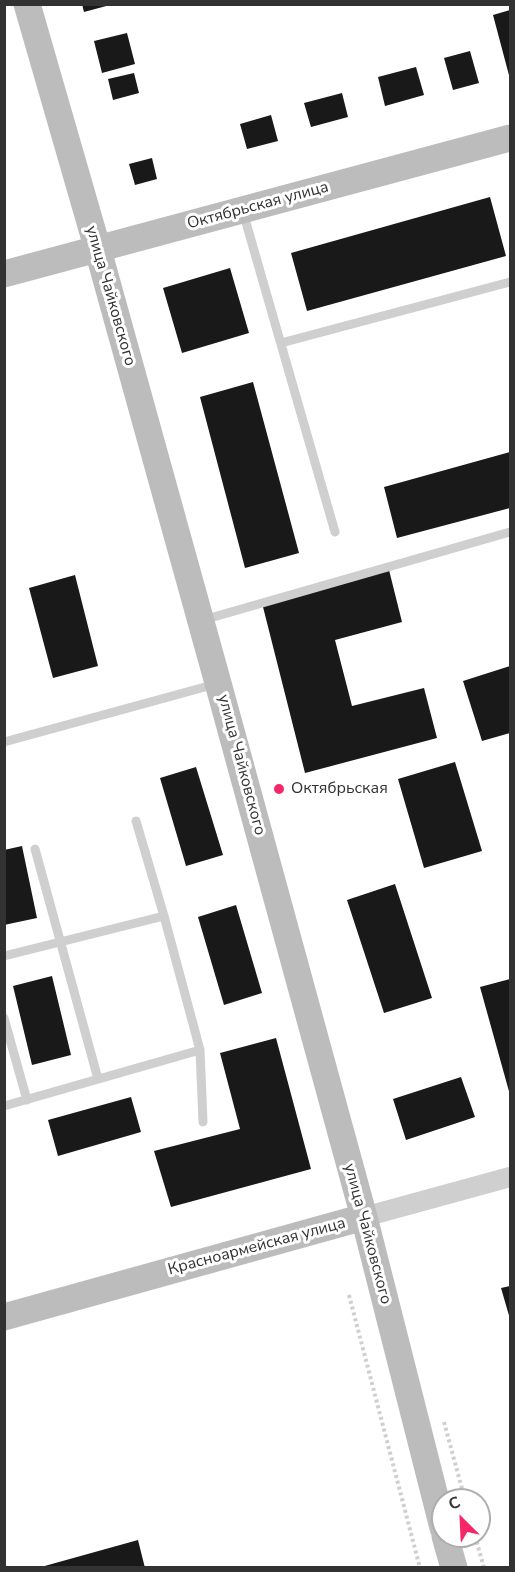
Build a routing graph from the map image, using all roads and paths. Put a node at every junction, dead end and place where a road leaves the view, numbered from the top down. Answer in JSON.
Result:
{"nodes":[{"id":1,"x":27,"y":4,"type":"edge"},
{"id":2,"x":510,"y":138,"type":"edge"},
{"id":3,"x":243,"y":210,"type":"junction"},
{"id":4,"x":98,"y":249,"type":"junction"},
{"id":5,"x":4,"y":274,"type":"edge"},
{"id":6,"x":510,"y":282,"type":"edge"},
{"id":7,"x":281,"y":343,"type":"junction"},
{"id":8,"x":335,"y":532,"type":"dead end"},
{"id":9,"x":510,"y":532,"type":"edge"},
{"id":10,"x":201,"y":621,"type":"junction"},
{"id":11,"x":218,"y":683,"type":"junction"},
{"id":12,"x":4,"y":742,"type":"edge"},
{"id":13,"x":136,"y":821,"type":"dead end"},
{"id":14,"x":35,"y":849,"type":"dead end"},
{"id":15,"x":164,"y":915,"type":"junction"},
{"id":16,"x":61,"y":941,"type":"junction"},
{"id":17,"x":4,"y":956,"type":"edge"},
{"id":18,"x":4,"y":1018,"type":"edge"},
{"id":19,"x":200,"y":1050,"type":"junction"},
{"id":20,"x":98,"y":1079,"type":"junction"},
{"id":21,"x":27,"y":1100,"type":"junction"},
{"id":22,"x":4,"y":1106,"type":"edge"},
{"id":23,"x":204,"y":1122,"type":"dead end"},
{"id":24,"x":510,"y":1177,"type":"edge"},
{"id":25,"x":364,"y":1217,"type":"junction"},
{"id":26,"x":349,"y":1295,"type":"dead end"},
{"id":27,"x":4,"y":1317,"type":"edge"},
{"id":28,"x":433,"y":1488,"type":"edge"},
{"id":29,"x":448,"y":1548,"type":"edge"},
{"id":30,"x":478,"y":1548,"type":"edge"},
{"id":31,"x":420,"y":1568,"type":"edge"},
{"id":32,"x":454,"y":1568,"type":"edge"},
{"id":33,"x":484,"y":1568,"type":"edge"}],
"edges":[{"from":1,"to":4,"type":"main road","name":"улица Чайковского"},
{"from":2,"to":3,"type":"main road","name":"Октябрьская улица"},
{"from":3,"to":4,"type":"main road","name":"Октябрьская улица"},
{"from":3,"to":7,"type":"lane"},
{"from":4,"to":5,"type":"main road","name":"Октябрьская улица"},
{"from":4,"to":10,"type":"main road","name":"улица Чайковского"},
{"from":6,"to":7,"type":"lane"},
{"from":7,"to":8,"type":"lane"},
{"from":9,"to":10,"type":"lane"},
{"from":10,"to":11,"type":"main road","name":"улица Чайковского"},
{"from":11,"to":12,"type":"lane"},
{"from":11,"to":25,"type":"main road","name":"улица Чайковского"},
{"from":13,"to":15,"type":"lane"},
{"from":14,"to":16,"type":"lane"},
{"from":15,"to":16,"type":"lane"},
{"from":15,"to":19,"type":"lane"},
{"from":16,"to":17,"type":"lane"},
{"from":16,"to":20,"type":"lane"},
{"from":18,"to":21,"type":"lane"},
{"from":19,"to":20,"type":"lane"},
{"from":19,"to":23,"type":"lane"},
{"from":20,"to":21,"type":"lane"},
{"from":21,"to":22,"type":"lane"},
{"from":24,"to":25,"type":"street","name":"Красноармейская улица"},
{"from":25,"to":27,"type":"main road","name":"Красноармейская улица"},
{"from":25,"to":28,"type":"main road","name":"улица Чайковского"},
{"from":26,"to":31,"type":"path"},
{"from":29,"to":32,"type":"main road"},
{"from":30,"to":33,"type":"path"}]}
